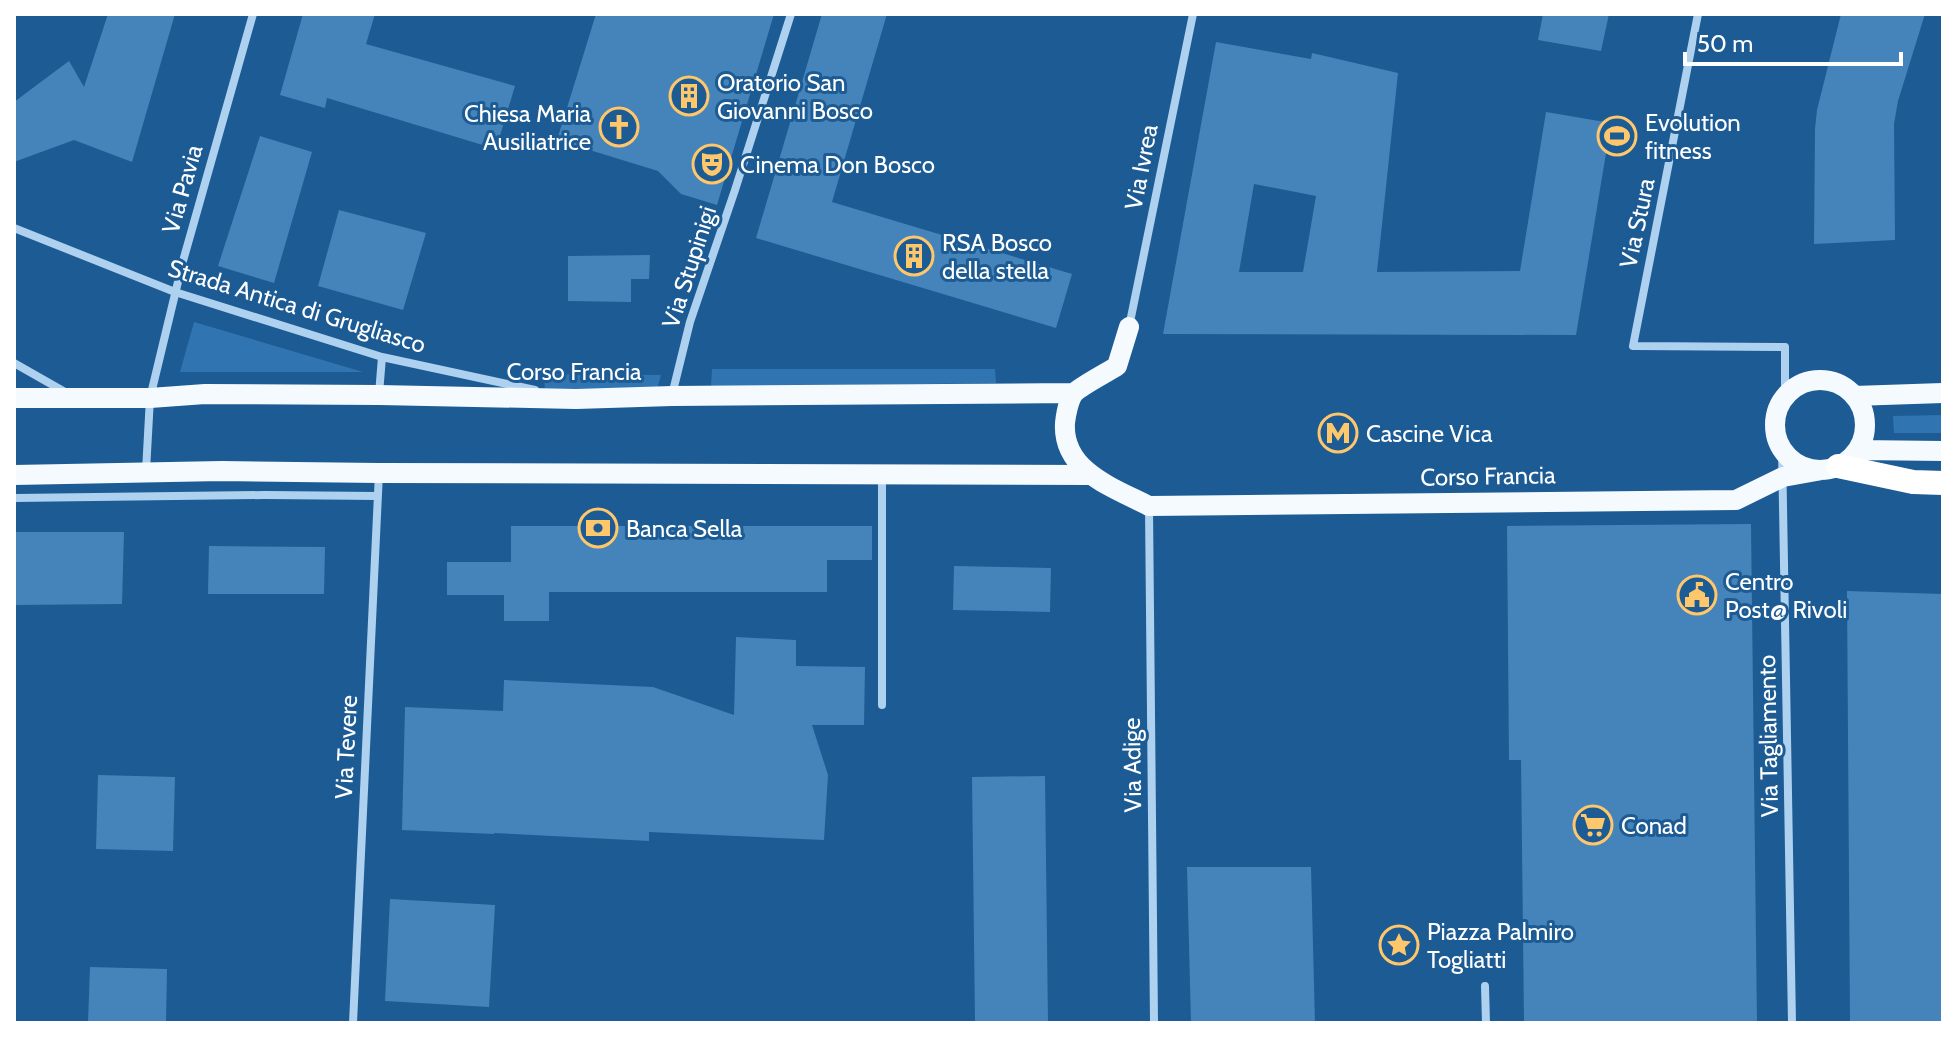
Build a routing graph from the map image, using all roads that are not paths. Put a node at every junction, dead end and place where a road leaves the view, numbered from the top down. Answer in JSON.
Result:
{"nodes":[{"id":1,"x":253,"y":14,"type":"edge"},
{"id":2,"x":791,"y":14,"type":"edge"},
{"id":3,"x":1193,"y":14,"type":"edge"},
{"id":4,"x":1698,"y":14,"type":"edge"},
{"id":5,"x":14,"y":228,"type":"edge"},
{"id":6,"x":175,"y":292,"type":"junction"},
{"id":7,"x":1129,"y":327,"type":"joint"},
{"id":8,"x":382,"y":357,"type":"junction"},
{"id":9,"x":14,"y":363,"type":"edge"},
{"id":10,"x":1073,"y":393,"type":"junction"},
{"id":11,"x":1943,"y":393,"type":"edge"},
{"id":12,"x":379,"y":395,"type":"junction"},
{"id":13,"x":672,"y":396,"type":"junction"},
{"id":14,"x":1854,"y":396,"type":"junction"},
{"id":15,"x":1785,"y":397,"type":"junction"},
{"id":16,"x":14,"y":398,"type":"edge"},
{"id":17,"x":150,"y":398,"type":"junction"},
{"id":18,"x":76,"y":399,"type":"junction"},
{"id":19,"x":576,"y":399,"type":"junction"},
{"id":20,"x":1782,"y":449,"type":"junction"},
{"id":21,"x":1858,"y":450,"type":"junction"},
{"id":22,"x":1943,"y":451,"type":"edge"},
{"id":23,"x":1830,"y":468,"type":"junction"},
{"id":24,"x":146,"y":472,"type":"junction"},
{"id":25,"x":379,"y":473,"type":"junction"},
{"id":26,"x":882,"y":473,"type":"junction"},
{"id":27,"x":14,"y":475,"type":"edge"},
{"id":28,"x":1089,"y":475,"type":"junction"},
{"id":29,"x":1783,"y":477,"type":"junction"},
{"id":30,"x":1943,"y":483,"type":"edge"},
{"id":31,"x":378,"y":496,"type":"junction"},
{"id":32,"x":14,"y":498,"type":"edge"},
{"id":33,"x":1149,"y":506,"type":"junction"},
{"id":34,"x":882,"y":705,"type":"dead end"},
{"id":35,"x":1485,"y":986,"type":"dead end"},
{"id":36,"x":353,"y":1023,"type":"edge"},
{"id":37,"x":1154,"y":1023,"type":"edge"},
{"id":38,"x":1486,"y":1023,"type":"edge"},
{"id":39,"x":1792,"y":1023,"type":"edge"}],
"edges":[{"from":1,"to":6,"type":"street","name":"Via Pavia"},
{"from":2,"to":13,"type":"street","name":"Via Stupinigi"},
{"from":3,"to":7,"type":"street","name":"Via Ivrea"},
{"from":4,"to":15,"type":"street","name":"Via Stura"},
{"from":5,"to":6,"type":"street","name":"Strada Antica di Grugliasco"},
{"from":6,"to":8,"type":"street","name":"Strada Antica di Grugliasco"},
{"from":6,"to":17,"type":"street","name":"Via Pavia"},
{"from":7,"to":10,"type":"main road"},
{"from":8,"to":12,"type":"street"},
{"from":8,"to":19,"type":"street","name":"Strada Antica di Grugliasco"},
{"from":9,"to":18,"type":"street"},
{"from":10,"to":13,"type":"main road","name":"Corso Francia"},
{"from":10,"to":28,"type":"main road"},
{"from":11,"to":14,"type":"main road"},
{"from":12,"to":17,"type":"main road","name":"Corso Francia"},
{"from":12,"to":19,"type":"main road","name":"Corso Francia"},
{"from":13,"to":19,"type":"main road","name":"Corso Francia"},
{"from":14,"to":15,"type":"main road"},
{"from":14,"to":21,"type":"main road"},
{"from":15,"to":20,"type":"main road"},
{"from":16,"to":18,"type":"main road","name":"Corso Francia"},
{"from":17,"to":18,"type":"main road","name":"Corso Francia"},
{"from":17,"to":24,"type":"street","name":"Via Pavia"},
{"from":20,"to":23,"type":"main road"},
{"from":20,"to":29,"type":"street","name":"Via Tagliamento"},
{"from":21,"to":22,"type":"main road"},
{"from":21,"to":23,"type":"main road"},
{"from":23,"to":29,"type":"main road","name":"Corso Francia"},
{"from":23,"to":30,"type":"highway"},
{"from":24,"to":25,"type":"main road"},
{"from":24,"to":27,"type":"main road"},
{"from":25,"to":26,"type":"main road"},
{"from":25,"to":31,"type":"street","name":"Via Tevere"},
{"from":26,"to":28,"type":"main road"},
{"from":26,"to":34,"type":"street"},
{"from":28,"to":33,"type":"main road"},
{"from":29,"to":33,"type":"main road","name":"Corso Francia"},
{"from":29,"to":39,"type":"street","name":"Via Tagliamento"},
{"from":31,"to":32,"type":"street"},
{"from":31,"to":36,"type":"street","name":"Via Tevere"},
{"from":33,"to":37,"type":"street","name":"Via Adige"},
{"from":35,"to":38,"type":"street"}]}
